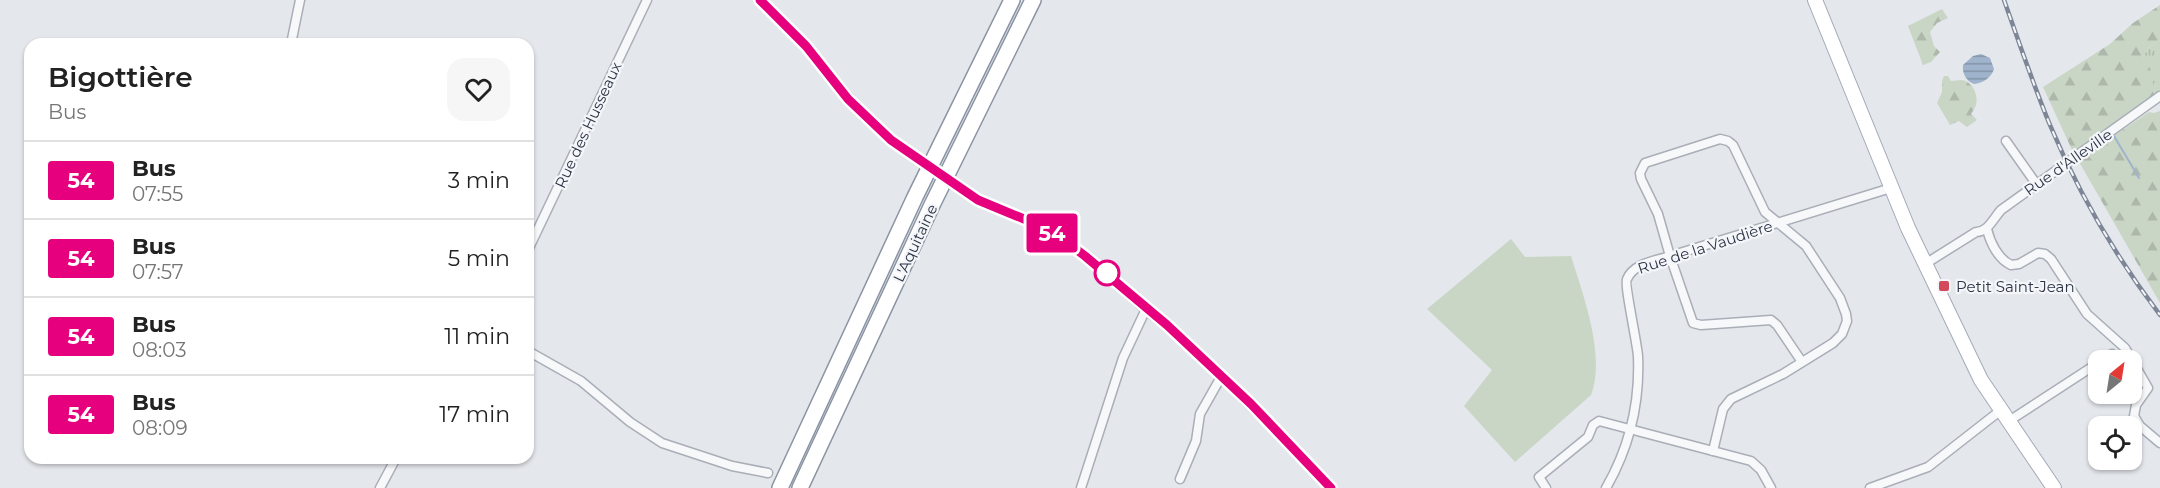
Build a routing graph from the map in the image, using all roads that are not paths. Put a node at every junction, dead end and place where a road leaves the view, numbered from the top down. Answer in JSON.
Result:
{"nodes":[{"id":1,"x":300,"y":0,"type":"edge"},
{"id":2,"x":647,"y":0,"type":"edge"},
{"id":3,"x":760,"y":0,"type":"edge"},
{"id":4,"x":1012,"y":0,"type":"edge"},
{"id":5,"x":1033,"y":0,"type":"edge"},
{"id":6,"x":1815,"y":0,"type":"edge"},
{"id":7,"x":292,"y":38,"type":"edge"},
{"id":8,"x":2160,"y":96,"type":"edge"},
{"id":9,"x":2006,"y":141,"type":"dead end"},
{"id":10,"x":2037,"y":185,"type":"junction"},
{"id":11,"x":1891,"y":188,"type":"junction"},
{"id":12,"x":1778,"y":223,"type":"junction"},
{"id":13,"x":1984,"y":230,"type":"junction"},
{"id":14,"x":534,"y":237,"type":"edge"},
{"id":15,"x":1670,"y":256,"type":"junction"},
{"id":16,"x":1926,"y":266,"type":"junction"},
{"id":17,"x":1146,"y":309,"type":"junction"},
{"id":18,"x":534,"y":354,"type":"edge"},
{"id":19,"x":1802,"y":362,"type":"junction"},
{"id":20,"x":2088,"y":369,"type":"edge"},
{"id":21,"x":1221,"y":377,"type":"junction"},
{"id":22,"x":2005,"y":415,"type":"junction"},
{"id":23,"x":1630,"y":428,"type":"junction"},
{"id":24,"x":2160,"y":443,"type":"edge"},
{"id":25,"x":1713,"y":451,"type":"junction"},
{"id":26,"x":393,"y":464,"type":"edge"},
{"id":27,"x":768,"y":473,"type":"dead end"},
{"id":28,"x":1906,"y":476,"type":"junction"},
{"id":29,"x":1180,"y":479,"type":"dead end"},
{"id":30,"x":380,"y":488,"type":"edge"},
{"id":31,"x":780,"y":488,"type":"edge"},
{"id":32,"x":800,"y":488,"type":"edge"},
{"id":33,"x":1081,"y":488,"type":"edge"},
{"id":34,"x":1331,"y":488,"type":"edge"},
{"id":35,"x":1546,"y":488,"type":"edge"},
{"id":36,"x":1606,"y":488,"type":"edge"},
{"id":37,"x":1771,"y":488,"type":"edge"},
{"id":38,"x":1870,"y":488,"type":"edge"},
{"id":39,"x":1907,"y":488,"type":"edge"},
{"id":40,"x":2054,"y":488,"type":"edge"}],
"edges":[{"from":1,"to":7,"type":"street"},
{"from":2,"to":14,"type":"street","name":"Rue des Husseaux"},
{"from":3,"to":17,"type":"street","bridge":true},
{"from":4,"to":31,"type":"highway","name":"L'Aquitaine"},
{"from":5,"to":32,"type":"highway","name":"L'Aquitaine"},
{"from":6,"to":11,"type":"main road"},
{"from":8,"to":10,"type":"street","name":"Rue d'Alleville"},
{"from":9,"to":10,"type":"street"},
{"from":10,"to":13,"type":"street","name":"Rue d'Alleville"},
{"from":11,"to":12,"type":"street","name":"Rue de la Vaudière"},
{"from":11,"to":16,"type":"main road"},
{"from":12,"to":15,"type":"street","name":"Rue de la Vaudière"},
{"from":12,"to":15,"type":"street"},
{"from":12,"to":19,"type":"street"},
{"from":13,"to":16,"type":"street","name":"Rue d'Alleville"},
{"from":13,"to":24,"type":"street"},
{"from":15,"to":19,"type":"street"},
{"from":15,"to":23,"type":"street","name":"Rue de la Vaudière"},
{"from":16,"to":22,"type":"main road"},
{"from":17,"to":21,"type":"street"},
{"from":17,"to":33,"type":"street"},
{"from":18,"to":27,"type":"street"},
{"from":19,"to":25,"type":"street"},
{"from":20,"to":22,"type":"street"},
{"from":21,"to":29,"type":"street"},
{"from":21,"to":34,"type":"street"},
{"from":22,"to":28,"type":"street"},
{"from":22,"to":40,"type":"main road"},
{"from":23,"to":25,"type":"street"},
{"from":23,"to":35,"type":"street"},
{"from":23,"to":36,"type":"street","name":"Rue de la Vaudière"},
{"from":25,"to":37,"type":"street"},
{"from":26,"to":30,"type":"street"},
{"from":28,"to":38,"type":"street"},
{"from":28,"to":39,"type":"street"}]}
